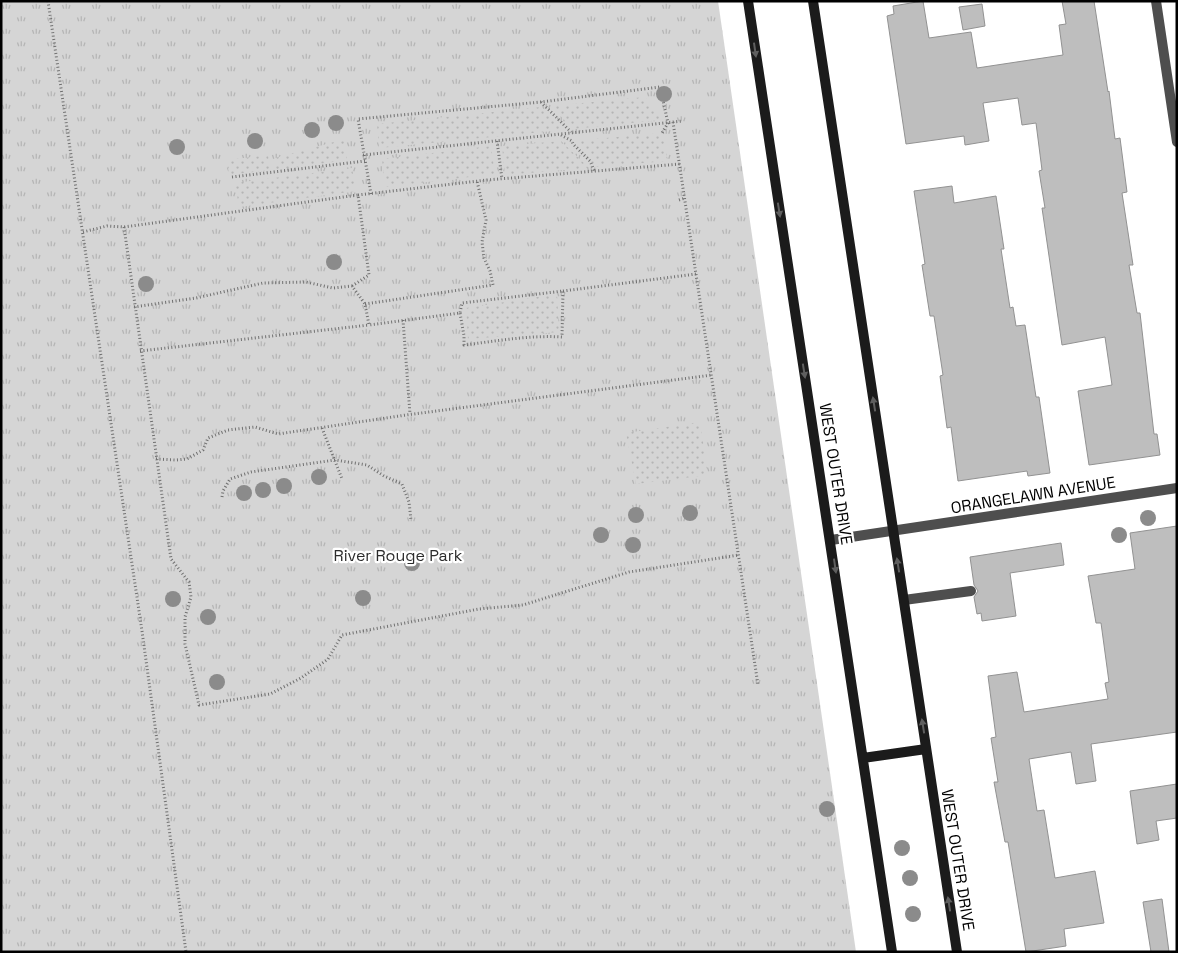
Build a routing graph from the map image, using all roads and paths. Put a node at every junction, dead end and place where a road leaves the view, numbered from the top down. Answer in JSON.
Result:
{"nodes":[{"id":1,"x":48,"y":1,"type":"edge"},
{"id":2,"x":748,"y":1,"type":"edge"},
{"id":3,"x":813,"y":1,"type":"edge"},
{"id":4,"x":1156,"y":1,"type":"edge"},
{"id":5,"x":541,"y":102,"type":"junction"},
{"id":6,"x":660,"y":120,"type":"dead end"},
{"id":7,"x":683,"y":121,"type":"dead end"},
{"id":8,"x":673,"y":122,"type":"junction"},
{"id":9,"x":668,"y":123,"type":"junction"},
{"id":10,"x":571,"y":133,"type":"junction"},
{"id":11,"x":662,"y":133,"type":"dead end"},
{"id":12,"x":560,"y":134,"type":"junction"},
{"id":13,"x":497,"y":141,"type":"junction"},
{"id":14,"x":1177,"y":142,"type":"edge"},
{"id":15,"x":363,"y":155,"type":"junction"},
{"id":16,"x":365,"y":161,"type":"junction"},
{"id":17,"x":680,"y":164,"type":"junction"},
{"id":18,"x":595,"y":172,"type":"junction"},
{"id":19,"x":232,"y":177,"type":"dead end"},
{"id":20,"x":502,"y":179,"type":"junction"},
{"id":21,"x":477,"y":182,"type":"junction"},
{"id":22,"x":371,"y":194,"type":"junction"},
{"id":23,"x":358,"y":195,"type":"junction"},
{"id":24,"x":685,"y":198,"type":"junction"},
{"id":25,"x":679,"y":200,"type":"dead end"},
{"id":26,"x":124,"y":227,"type":"junction"},
{"id":27,"x":83,"y":232,"type":"junction"},
{"id":28,"x":696,"y":274,"type":"junction"},
{"id":29,"x":352,"y":286,"type":"junction"},
{"id":30,"x":564,"y":290,"type":"junction"},
{"id":31,"x":366,"y":304,"type":"junction"},
{"id":32,"x":134,"y":307,"type":"junction"},
{"id":33,"x":460,"y":313,"type":"junction"},
{"id":34,"x":403,"y":320,"type":"junction"},
{"id":35,"x":369,"y":325,"type":"junction"},
{"id":36,"x":140,"y":351,"type":"junction"},
{"id":37,"x":712,"y":375,"type":"junction"},
{"id":38,"x":410,"y":414,"type":"junction"},
{"id":39,"x":322,"y":428,"type":"junction"},
{"id":40,"x":156,"y":459,"type":"junction"},
{"id":41,"x":335,"y":460,"type":"junction"},
{"id":42,"x":342,"y":479,"type":"dead end"},
{"id":43,"x":1177,"y":488,"type":"edge"},
{"id":44,"x":222,"y":496,"type":"dead end"},
{"id":45,"x":411,"y":520,"type":"dead end"},
{"id":46,"x":893,"y":531,"type":"junction"},
{"id":47,"x":831,"y":540,"type":"junction"},
{"id":48,"x":739,"y":555,"type":"junction"},
{"id":49,"x":971,"y":591,"type":"dead end"},
{"id":50,"x":904,"y":600,"type":"junction"},
{"id":51,"x":758,"y":686,"type":"dead end"},
{"id":52,"x":926,"y":749,"type":"junction"},
{"id":53,"x":863,"y":758,"type":"junction"},
{"id":54,"x":186,"y":952,"type":"edge"},
{"id":55,"x":892,"y":952,"type":"edge"},
{"id":56,"x":956,"y":952,"type":"edge"}],
"edges":[{"from":1,"to":27,"type":"path"},
{"from":2,"to":47,"type":"main road","name":"WEST OUTER DRIVE","one_way":true},
{"from":46,"to":3,"type":"main road","name":"WEST OUTER DRIVE","one_way":true},
{"from":4,"to":14,"type":"street"},
{"from":5,"to":9,"type":"path"},
{"from":5,"to":10,"type":"path"},
{"from":5,"to":15,"type":"path"},
{"from":6,"to":9,"type":"path"},
{"from":7,"to":8,"type":"path"},
{"from":8,"to":9,"type":"path"},
{"from":8,"to":17,"type":"path"},
{"from":9,"to":10,"type":"path"},
{"from":9,"to":11,"type":"path"},
{"from":10,"to":12,"type":"path"},
{"from":12,"to":13,"type":"path"},
{"from":12,"to":18,"type":"path"},
{"from":13,"to":15,"type":"path"},
{"from":13,"to":20,"type":"path"},
{"from":15,"to":16,"type":"path"},
{"from":16,"to":19,"type":"path"},
{"from":16,"to":22,"type":"path"},
{"from":17,"to":18,"type":"path"},
{"from":17,"to":24,"type":"path"},
{"from":18,"to":20,"type":"path"},
{"from":20,"to":21,"type":"path"},
{"from":21,"to":22,"type":"path"},
{"from":21,"to":31,"type":"path"},
{"from":22,"to":23,"type":"path"},
{"from":23,"to":26,"type":"path"},
{"from":23,"to":29,"type":"path"},
{"from":24,"to":25,"type":"path"},
{"from":24,"to":28,"type":"path"},
{"from":26,"to":27,"type":"path"},
{"from":26,"to":32,"type":"path"},
{"from":27,"to":54,"type":"path"},
{"from":28,"to":30,"type":"path"},
{"from":28,"to":37,"type":"path"},
{"from":29,"to":31,"type":"path"},
{"from":29,"to":32,"type":"path"},
{"from":30,"to":33,"type":"path"},
{"from":30,"to":33,"type":"path"},
{"from":31,"to":35,"type":"path"},
{"from":32,"to":36,"type":"path"},
{"from":33,"to":34,"type":"path"},
{"from":34,"to":35,"type":"path"},
{"from":34,"to":38,"type":"path"},
{"from":35,"to":36,"type":"path"},
{"from":36,"to":40,"type":"path"},
{"from":37,"to":38,"type":"path"},
{"from":37,"to":48,"type":"path"},
{"from":38,"to":39,"type":"path"},
{"from":39,"to":40,"type":"path"},
{"from":39,"to":41,"type":"path"},
{"from":40,"to":48,"type":"path"},
{"from":41,"to":42,"type":"path"},
{"from":41,"to":44,"type":"path"},
{"from":41,"to":45,"type":"path"},
{"from":43,"to":46,"type":"street","name":"ORANGELAWN AVENUE"},
{"from":46,"to":47,"type":"street","name":"ORANGELAWN AVENUE"},
{"from":50,"to":46,"type":"main road","name":"WEST OUTER DRIVE","one_way":true},
{"from":47,"to":53,"type":"main road","name":"WEST OUTER DRIVE","one_way":true},
{"from":48,"to":51,"type":"path"},
{"from":49,"to":50,"type":"street"},
{"from":52,"to":50,"type":"main road","name":"WEST OUTER DRIVE","one_way":true},
{"from":52,"to":53,"type":"main road"},
{"from":56,"to":52,"type":"main road","name":"WEST OUTER DRIVE","one_way":true},
{"from":53,"to":55,"type":"main road","name":"WEST OUTER DRIVE"}]}
